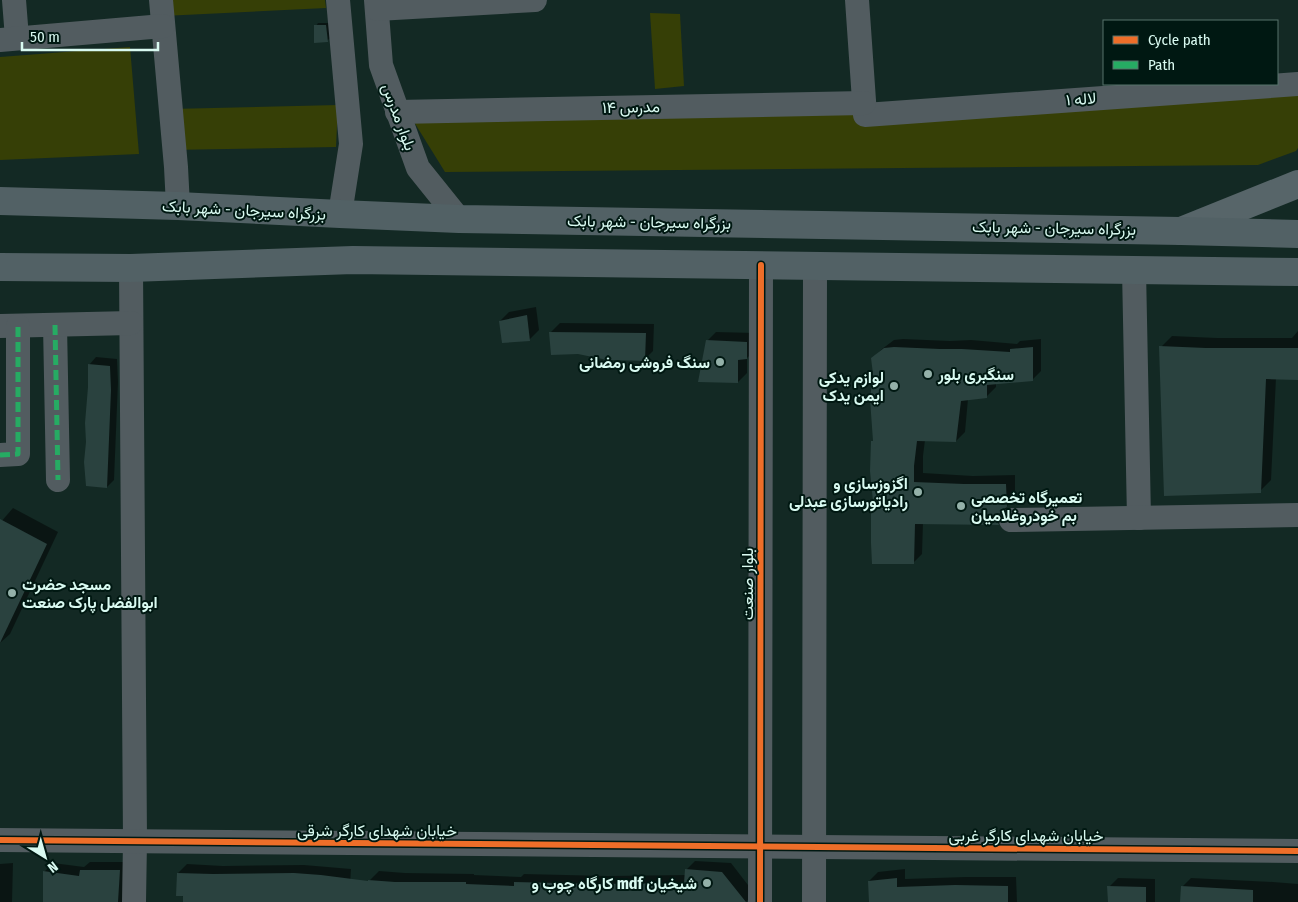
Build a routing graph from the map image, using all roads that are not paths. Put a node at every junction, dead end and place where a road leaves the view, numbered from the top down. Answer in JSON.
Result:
{"nodes":[{"id":1,"x":14,"y":0,"type":"edge"},
{"id":2,"x":161,"y":0,"type":"edge"},
{"id":3,"x":338,"y":0,"type":"edge"},
{"id":4,"x":535,"y":0,"type":"edge"},
{"id":5,"x":857,"y":0,"type":"edge"},
{"id":6,"x":376,"y":5,"type":"edge"},
{"id":7,"x":163,"y":26,"type":"junction"},
{"id":8,"x":8,"y":39,"type":"edge"},
{"id":9,"x":381,"y":65,"type":"junction"},
{"id":10,"x":345,"y":67,"type":"junction"},
{"id":11,"x":1298,"y":84,"type":"edge"},
{"id":12,"x":864,"y":109,"type":"junction"},
{"id":13,"x":397,"y":112,"type":"junction"},
{"id":14,"x":1298,"y":184,"type":"edge"},
{"id":15,"x":0,"y":201,"type":"edge"},
{"id":16,"x":178,"y":206,"type":"junction"},
{"id":17,"x":340,"y":214,"type":"junction"},
{"id":18,"x":459,"y":219,"type":"junction"},
{"id":19,"x":1181,"y":230,"type":"junction"},
{"id":20,"x":1298,"y":234,"type":"edge"},
{"id":21,"x":761,"y":265,"type":"junction"},
{"id":22,"x":815,"y":266,"type":"junction"},
{"id":23,"x":0,"y":267,"type":"edge"},
{"id":24,"x":131,"y":268,"type":"junction"},
{"id":25,"x":1134,"y":270,"type":"junction"},
{"id":26,"x":1298,"y":272,"type":"edge"},
{"id":27,"x":131,"y":323,"type":"junction"},
{"id":28,"x":55,"y":325,"type":"junction"},
{"id":29,"x":9,"y":326,"type":"edge"},
{"id":30,"x":0,"y":455,"type":"edge"},
{"id":31,"x":58,"y":480,"type":"dead end"},
{"id":32,"x":1298,"y":515,"type":"edge"},
{"id":33,"x":1138,"y":518,"type":"junction"},
{"id":34,"x":1011,"y":520,"type":"dead end"},
{"id":35,"x":0,"y":840,"type":"edge"},
{"id":36,"x":136,"y":841,"type":"junction"},
{"id":37,"x":757,"y":847,"type":"junction"},
{"id":38,"x":814,"y":847,"type":"junction"},
{"id":39,"x":1298,"y":852,"type":"edge"},
{"id":40,"x":134,"y":902,"type":"edge"},
{"id":41,"x":760,"y":902,"type":"edge"},
{"id":42,"x":814,"y":902,"type":"edge"}],
"edges":[{"from":1,"to":8,"type":"street"},
{"from":2,"to":7,"type":"street"},
{"from":3,"to":10,"type":"street"},
{"from":4,"to":6,"type":"street"},
{"from":5,"to":12,"type":"street"},
{"from":6,"to":9,"type":"street","name":"بلوار مدرس"},
{"from":7,"to":8,"type":"street"},
{"from":7,"to":16,"type":"street"},
{"from":9,"to":10,"type":"street"},
{"from":9,"to":13,"type":"street","name":"بلوار مدرس"},
{"from":10,"to":17,"type":"street"},
{"from":11,"to":12,"type":"street","name":"لاله ۱"},
{"from":12,"to":13,"type":"street","name":"مدرس ۱۴"},
{"from":13,"to":18,"type":"street","name":"بلوار مدرس"},
{"from":14,"to":19,"type":"main road"},
{"from":15,"to":16,"type":"highway","name":"بزرگراه سیرجان - شهر بابک"},
{"from":16,"to":17,"type":"highway","name":"بزرگراه سیرجان - شهر بابک"},
{"from":17,"to":18,"type":"highway","name":"بزرگراه سیرجان - شهر بابک"},
{"from":18,"to":19,"type":"highway","name":"بزرگراه سیرجان - شهر بابک"},
{"from":19,"to":20,"type":"highway","name":"بزرگراه سیرجان - شهر بابک"},
{"from":21,"to":22,"type":"highway"},
{"from":21,"to":24,"type":"highway"},
{"from":21,"to":37,"type":"street","name":"بلوار صنعت"},
{"from":22,"to":25,"type":"highway"},
{"from":22,"to":38,"type":"street"},
{"from":23,"to":24,"type":"highway"},
{"from":24,"to":27,"type":"street"},
{"from":25,"to":26,"type":"highway"},
{"from":25,"to":33,"type":"street"},
{"from":27,"to":28,"type":"street"},
{"from":27,"to":36,"type":"street"},
{"from":28,"to":29,"type":"street"},
{"from":28,"to":31,"type":"street"},
{"from":29,"to":30,"type":"street"},
{"from":32,"to":33,"type":"street"},
{"from":33,"to":34,"type":"street"},
{"from":35,"to":36,"type":"street","name":"خیابان شهدای کارگر شرقی"},
{"from":36,"to":37,"type":"street","name":"خیابان شهدای کارگر شرقی"},
{"from":36,"to":40,"type":"street"},
{"from":37,"to":38,"type":"street","name":"خیابان شهدای کارگر غربی"},
{"from":37,"to":41,"type":"street","name":"بلوار صنعت"},
{"from":38,"to":39,"type":"street","name":"خیابان شهدای کارگر غربی"},
{"from":38,"to":42,"type":"street"}]}
